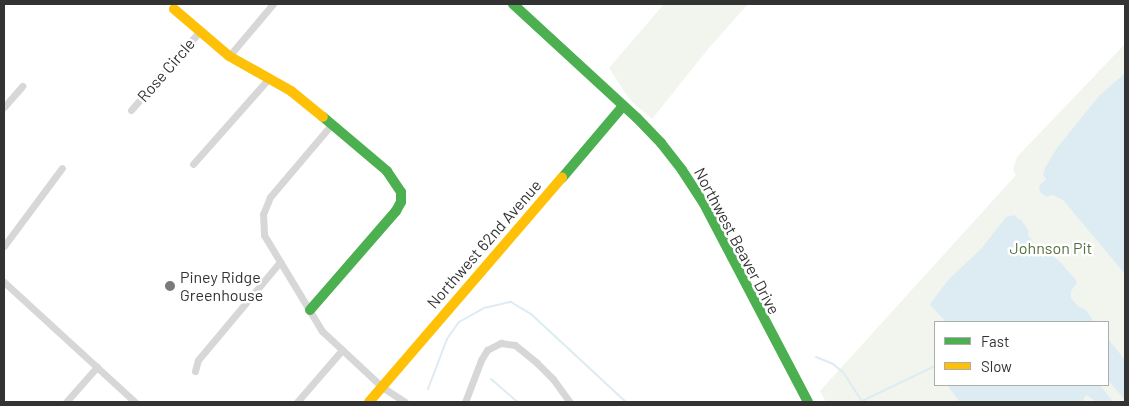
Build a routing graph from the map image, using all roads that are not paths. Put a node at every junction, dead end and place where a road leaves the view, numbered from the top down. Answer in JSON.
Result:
{"nodes":[{"id":1,"x":273,"y":4,"type":"edge"},
{"id":2,"x":513,"y":4,"type":"edge"},
{"id":3,"x":174,"y":9,"type":"dead end"},
{"id":4,"x":200,"y":31,"type":"junction"},
{"id":5,"x":229,"y":56,"type":"junction"},
{"id":6,"x":269,"y":78,"type":"junction"},
{"id":7,"x":22,"y":86,"type":"dead end"},
{"id":8,"x":623,"y":106,"type":"junction"},
{"id":9,"x":4,"y":107,"type":"edge"},
{"id":10,"x":131,"y":110,"type":"dead end"},
{"id":11,"x":332,"y":125,"type":"junction"},
{"id":12,"x":193,"y":164,"type":"dead end"},
{"id":13,"x":62,"y":168,"type":"dead end"},
{"id":14,"x":4,"y":246,"type":"edge"},
{"id":15,"x":280,"y":262,"type":"junction"},
{"id":16,"x":4,"y":282,"type":"edge"},
{"id":17,"x":310,"y":310,"type":"junction"},
{"id":18,"x":342,"y":350,"type":"junction"},
{"id":19,"x":97,"y":367,"type":"junction"},
{"id":20,"x":195,"y":371,"type":"dead end"},
{"id":21,"x":382,"y":387,"type":"junction"},
{"id":22,"x":66,"y":402,"type":"edge"},
{"id":23,"x":135,"y":402,"type":"edge"},
{"id":24,"x":297,"y":402,"type":"edge"},
{"id":25,"x":369,"y":402,"type":"edge"},
{"id":26,"x":405,"y":402,"type":"edge"},
{"id":27,"x":465,"y":402,"type":"edge"},
{"id":28,"x":570,"y":402,"type":"edge"},
{"id":29,"x":808,"y":402,"type":"edge"}],
"edges":[{"from":1,"to":5,"type":"street"},
{"from":2,"to":8,"type":"street","name":"Northwest Beaver Drive"},
{"from":3,"to":4,"type":"street"},
{"from":4,"to":5,"type":"street"},
{"from":4,"to":10,"type":"street","name":"Rose Circle"},
{"from":5,"to":6,"type":"street"},
{"from":6,"to":11,"type":"street"},
{"from":6,"to":12,"type":"street"},
{"from":7,"to":9,"type":"street"},
{"from":8,"to":21,"type":"street","name":"Northwest 62nd Avenue"},
{"from":8,"to":29,"type":"street","name":"Northwest Beaver Drive"},
{"from":11,"to":15,"type":"street"},
{"from":11,"to":17,"type":"street"},
{"from":13,"to":14,"type":"street"},
{"from":15,"to":17,"type":"street"},
{"from":15,"to":20,"type":"street"},
{"from":16,"to":19,"type":"street"},
{"from":17,"to":18,"type":"street"},
{"from":18,"to":21,"type":"street"},
{"from":18,"to":24,"type":"street"},
{"from":19,"to":22,"type":"street"},
{"from":19,"to":23,"type":"street"},
{"from":21,"to":25,"type":"street","name":"Northwest 62nd Avenue"},
{"from":21,"to":26,"type":"street"},
{"from":27,"to":28,"type":"street"}]}
